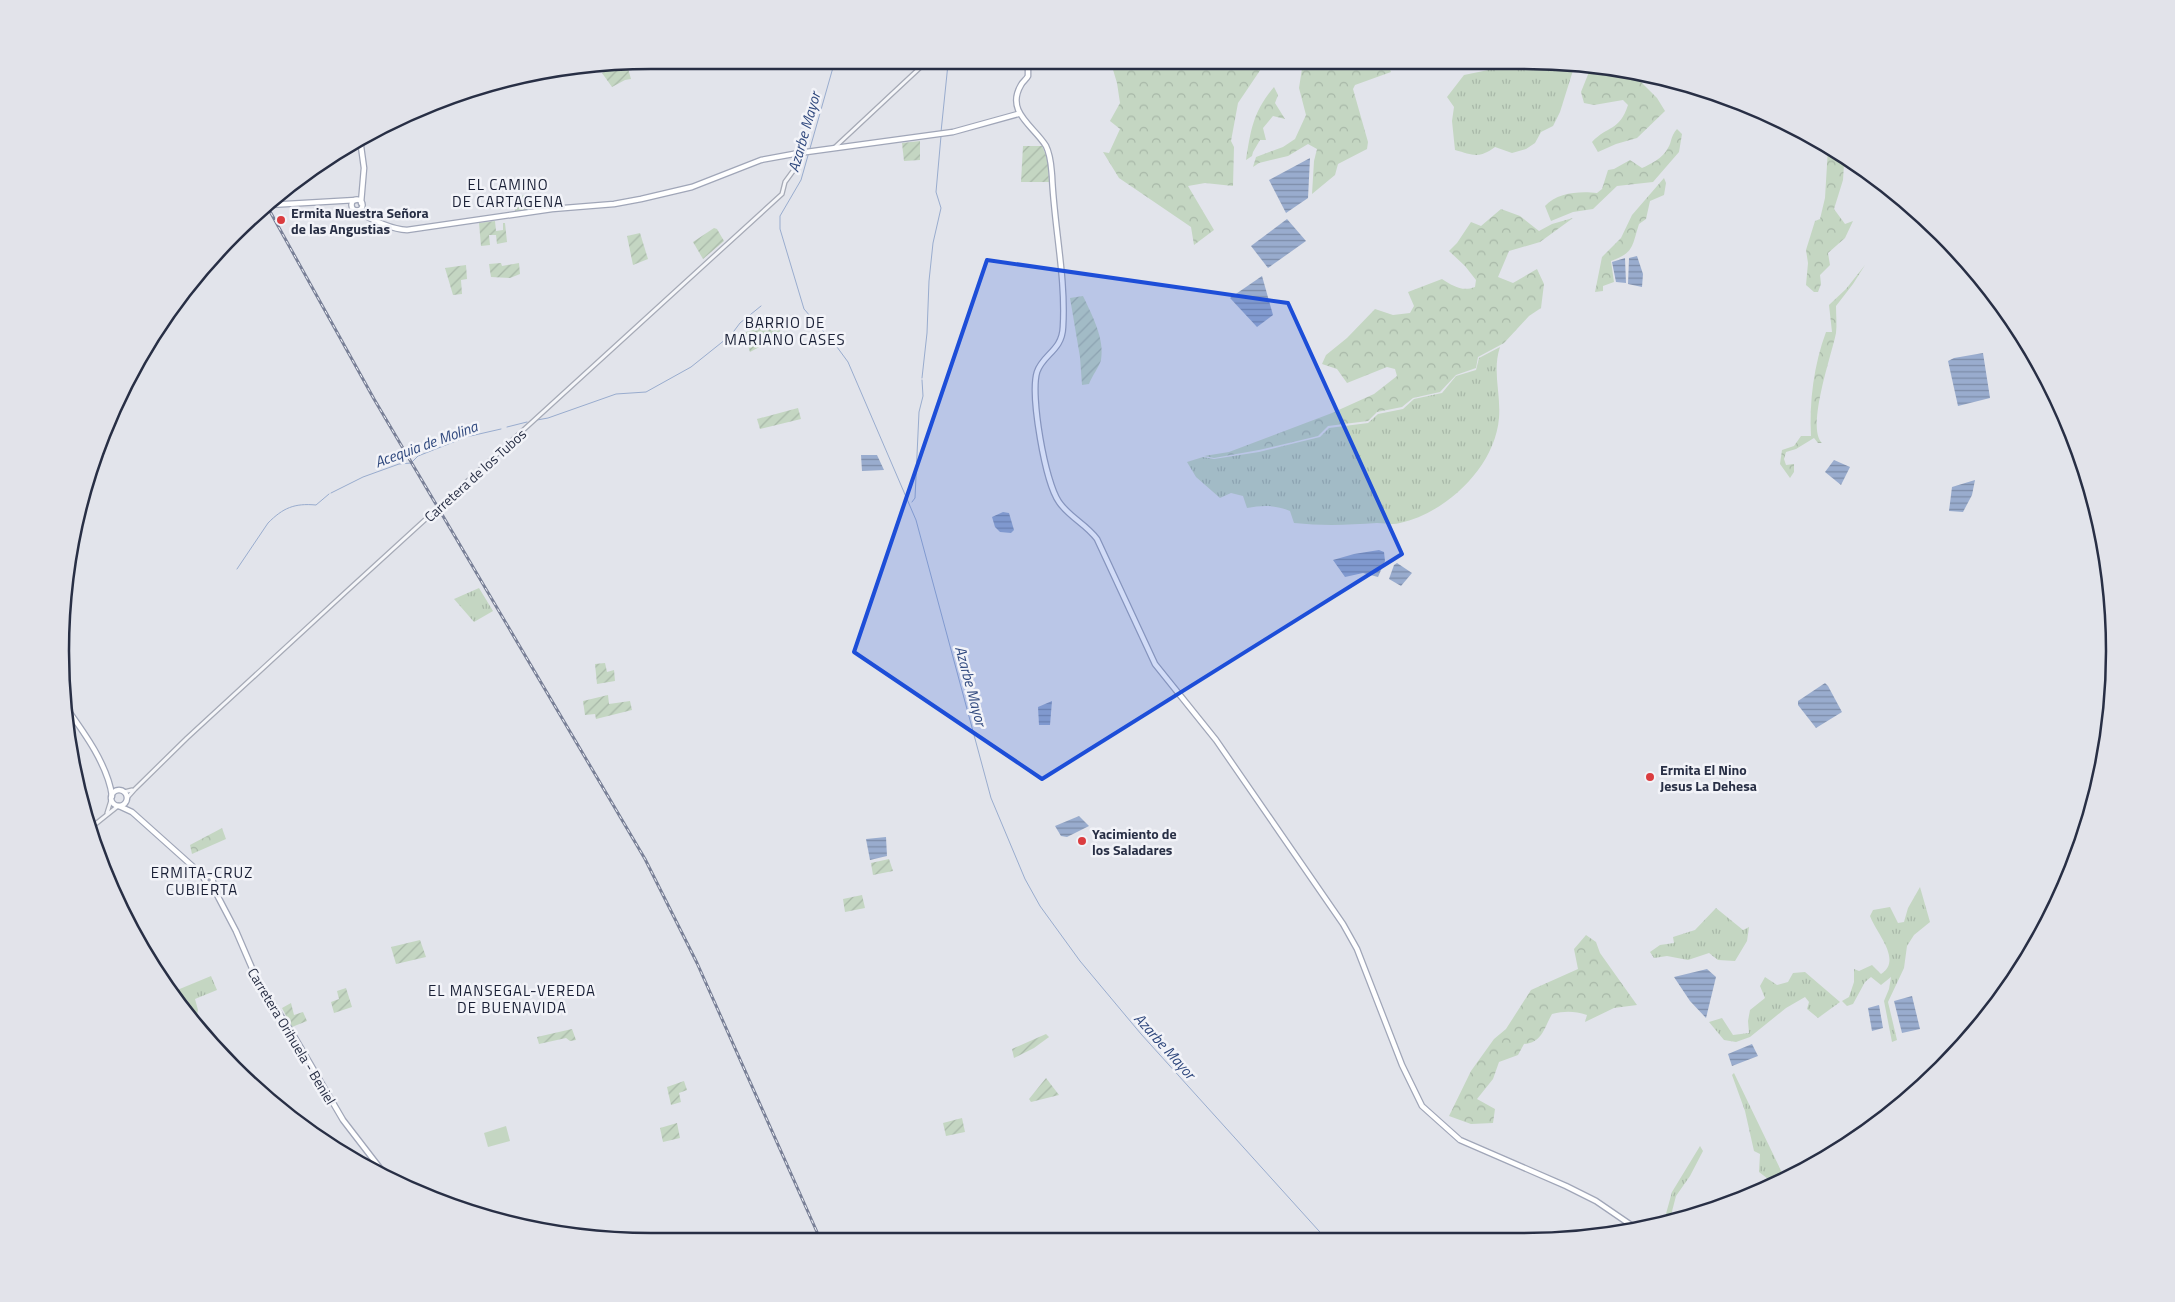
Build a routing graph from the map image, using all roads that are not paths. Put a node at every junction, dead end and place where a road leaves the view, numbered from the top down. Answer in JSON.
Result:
{"nodes":[{"id":1,"x":919,"y":69,"type":"edge"},
{"id":2,"x":1028,"y":69,"type":"edge"},
{"id":3,"x":1018,"y":114,"type":"junction"},
{"id":4,"x":361,"y":146,"type":"edge"},
{"id":5,"x":834,"y":148,"type":"junction"},
{"id":6,"x":802,"y":152,"type":"junction"},
{"id":7,"x":344,"y":200,"type":"junction"},
{"id":8,"x":359,"y":203,"type":"junction"},
{"id":9,"x":279,"y":204,"type":"edge"},
{"id":10,"x":352,"y":204,"type":"junction"},
{"id":11,"x":357,"y":211,"type":"junction"},
{"id":12,"x":372,"y":218,"type":"junction"},
{"id":13,"x":73,"y":718,"type":"edge"},
{"id":14,"x":108,"y":781,"type":"junction"},
{"id":15,"x":135,"y":789,"type":"junction"},
{"id":16,"x":122,"y":791,"type":"junction"},
{"id":17,"x":112,"y":796,"type":"junction"},
{"id":18,"x":127,"y":800,"type":"junction"},
{"id":19,"x":119,"y":806,"type":"junction"},
{"id":20,"x":132,"y":812,"type":"junction"},
{"id":21,"x":106,"y":814,"type":"junction"},
{"id":22,"x":96,"y":823,"type":"edge"},
{"id":23,"x":377,"y":1164,"type":"edge"},
{"id":24,"x":1630,"y":1223,"type":"edge"}],
"edges":[{"from":1,"to":5,"type":"street"},
{"from":2,"to":3,"type":"main road"},
{"from":3,"to":5,"type":"main road"},
{"from":3,"to":24,"type":"main road"},
{"from":4,"to":8,"type":"main road"},
{"from":5,"to":6,"type":"main road"},
{"from":6,"to":12,"type":"main road"},
{"from":6,"to":15,"type":"street","name":"Carretera de los Tubos"},
{"from":7,"to":8,"type":"main road"},
{"from":7,"to":9,"type":"main road"},
{"from":7,"to":10,"type":"main road"},
{"from":8,"to":10,"type":"main road"},
{"from":8,"to":11,"type":"main road"},
{"from":8,"to":12,"type":"main road"},
{"from":10,"to":11,"type":"main road"},
{"from":11,"to":12,"type":"main road"},
{"from":13,"to":14,"type":"main road"},
{"from":14,"to":16,"type":"main road"},
{"from":14,"to":17,"type":"main road"},
{"from":15,"to":16,"type":"street","name":"Carretera de los Tubos"},
{"from":15,"to":18,"type":"street","name":"Carretera de los Tubos"},
{"from":16,"to":17,"type":"main road"},
{"from":16,"to":18,"type":"main road"},
{"from":17,"to":19,"type":"main road"},
{"from":17,"to":21,"type":"street"},
{"from":18,"to":19,"type":"main road"},
{"from":18,"to":20,"type":"main road","name":"Carretera Orihuela - Beniel"},
{"from":19,"to":20,"type":"main road","name":"Carretera Orihuela - Beniel"},
{"from":19,"to":21,"type":"street"},
{"from":20,"to":23,"type":"main road","name":"Carretera Orihuela - Beniel"},
{"from":21,"to":22,"type":"street"}]}
